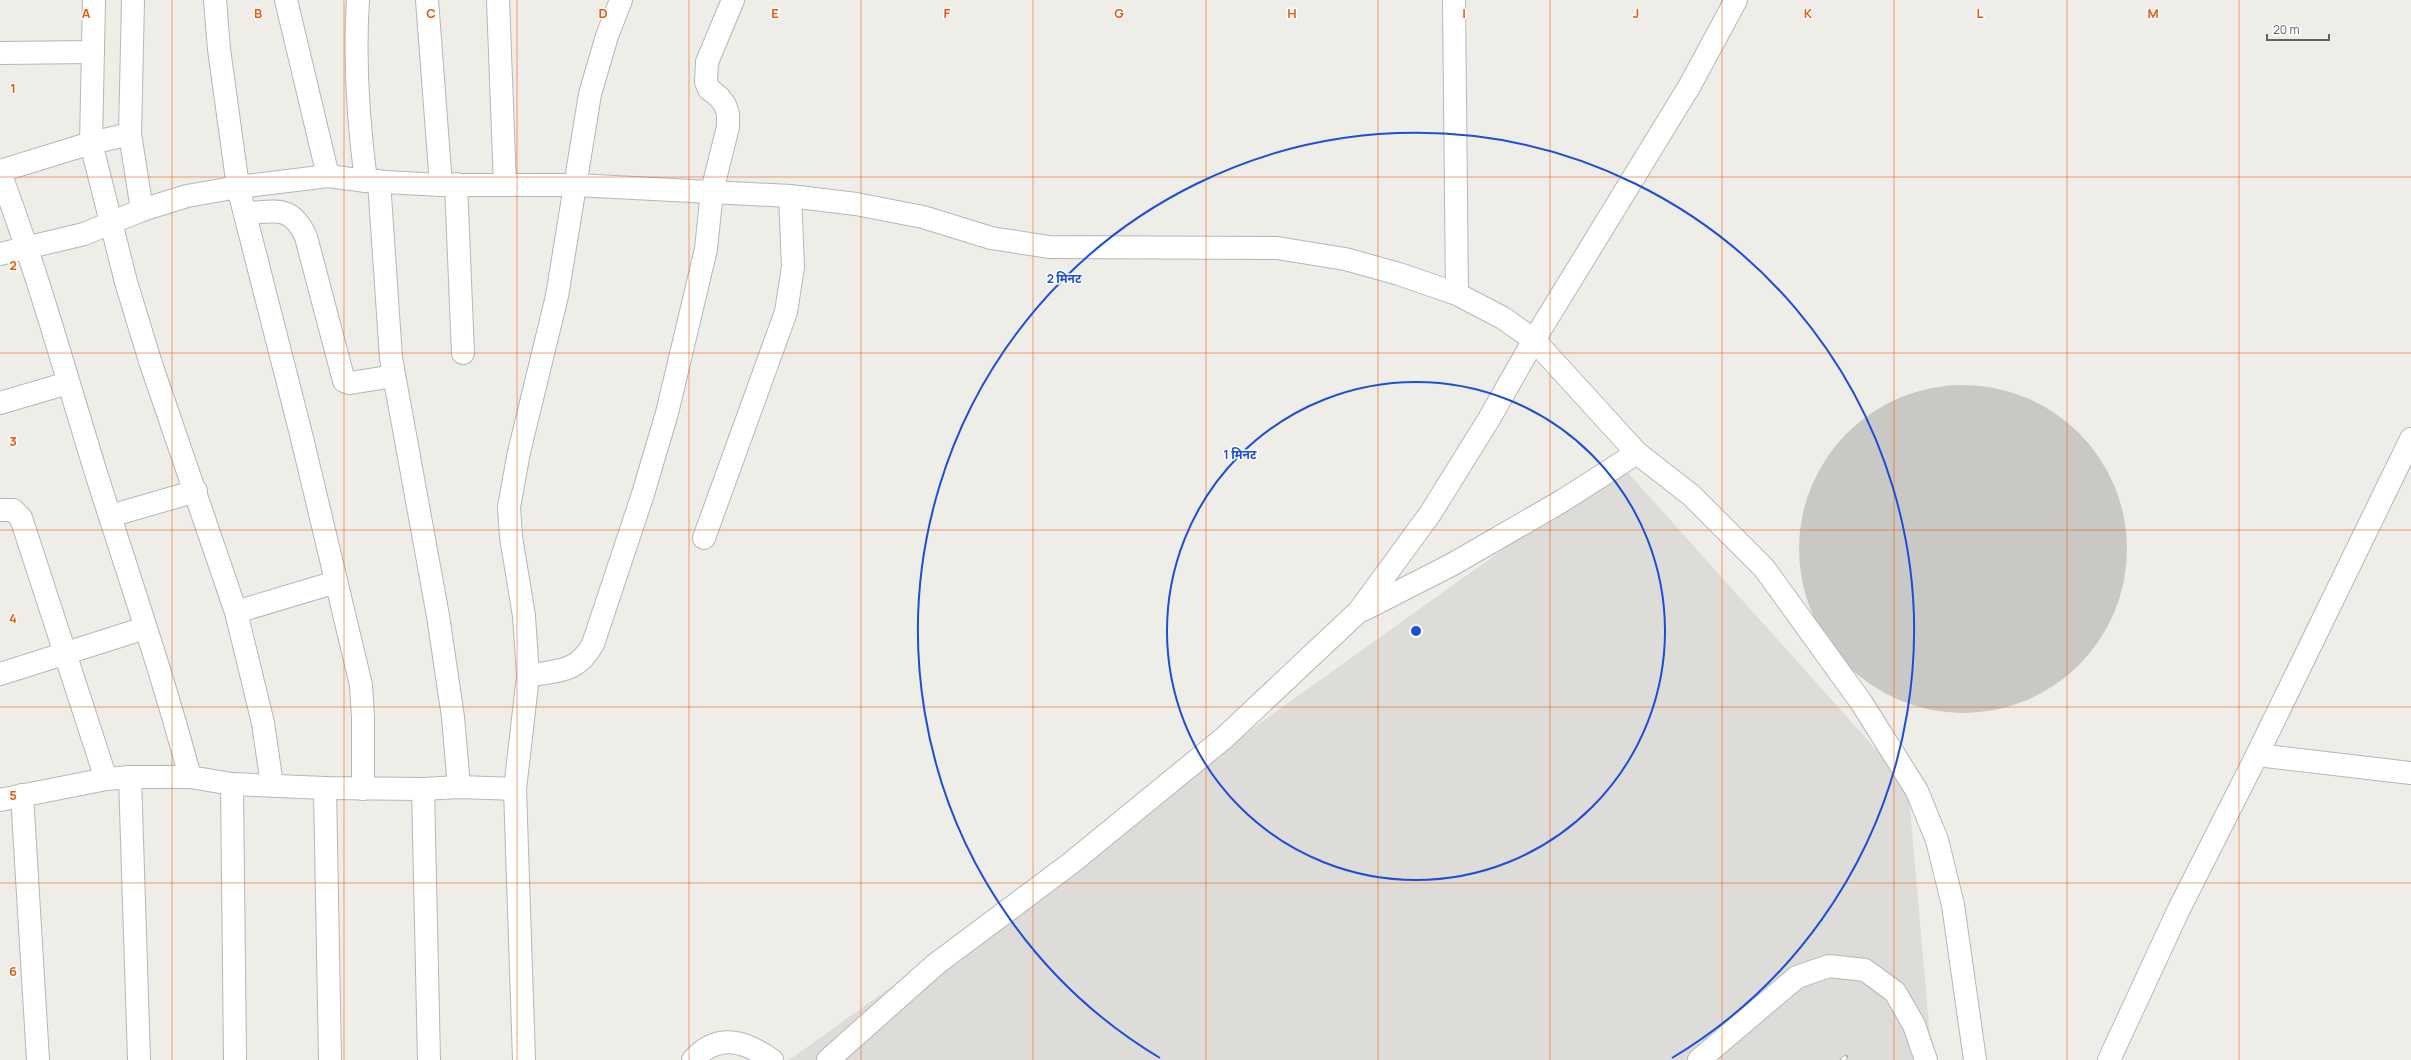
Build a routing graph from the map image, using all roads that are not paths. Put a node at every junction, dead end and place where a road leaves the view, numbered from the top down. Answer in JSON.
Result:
{"nodes":[{"id":1,"x":94,"y":0,"type":"edge"},
{"id":2,"x":133,"y":0,"type":"edge"},
{"id":3,"x":215,"y":0,"type":"edge"},
{"id":4,"x":286,"y":0,"type":"edge"},
{"id":5,"x":358,"y":0,"type":"edge"},
{"id":6,"x":427,"y":0,"type":"edge"},
{"id":7,"x":498,"y":0,"type":"edge"},
{"id":8,"x":621,"y":0,"type":"edge"},
{"id":9,"x":733,"y":0,"type":"edge"},
{"id":10,"x":1454,"y":0,"type":"edge"},
{"id":11,"x":1736,"y":0,"type":"edge"},
{"id":12,"x":93,"y":52,"type":"junction"},
{"id":13,"x":0,"y":53,"type":"edge"},
{"id":14,"x":130,"y":134,"type":"junction"},
{"id":15,"x":91,"y":144,"type":"junction"},
{"id":16,"x":0,"y":172,"type":"edge"},
{"id":17,"x":328,"y":176,"type":"junction"},
{"id":18,"x":372,"y":181,"type":"junction"},
{"id":19,"x":449,"y":184,"type":"junction"},
{"id":20,"x":505,"y":185,"type":"junction"},
{"id":21,"x":576,"y":185,"type":"junction"},
{"id":22,"x":238,"y":186,"type":"junction"},
{"id":23,"x":712,"y":191,"type":"junction"},
{"id":24,"x":790,"y":196,"type":"junction"},
{"id":25,"x":142,"y":210,"type":"junction"},
{"id":26,"x":245,"y":214,"type":"junction"},
{"id":27,"x":110,"y":224,"type":"junction"},
{"id":28,"x":28,"y":246,"type":"junction"},
{"id":29,"x":0,"y":254,"type":"edge"},
{"id":30,"x":1457,"y":294,"type":"junction"},
{"id":31,"x":1534,"y":340,"type":"junction"},
{"id":32,"x":463,"y":353,"type":"dead end"},
{"id":33,"x":394,"y":376,"type":"junction"},
{"id":34,"x":68,"y":383,"type":"junction"},
{"id":35,"x":0,"y":403,"type":"edge"},
{"id":36,"x":2411,"y":439,"type":"edge"},
{"id":37,"x":1638,"y":453,"type":"junction"},
{"id":38,"x":196,"y":491,"type":"junction"},
{"id":39,"x":0,"y":510,"type":"edge"},
{"id":40,"x":110,"y":516,"type":"junction"},
{"id":41,"x":704,"y":538,"type":"dead end"},
{"id":42,"x":336,"y":582,"type":"junction"},
{"id":43,"x":1359,"y":611,"type":"junction"},
{"id":44,"x":236,"y":612,"type":"junction"},
{"id":45,"x":144,"y":628,"type":"junction"},
{"id":46,"x":65,"y":653,"type":"junction"},
{"id":47,"x":0,"y":674,"type":"edge"},
{"id":48,"x":528,"y":676,"type":"junction"},
{"id":49,"x":2257,"y":755,"type":"junction"},
{"id":50,"x":2411,"y":772,"type":"edge"},
{"id":51,"x":130,"y":778,"type":"junction"},
{"id":52,"x":190,"y":778,"type":"junction"},
{"id":53,"x":106,"y":779,"type":"junction"},
{"id":54,"x":232,"y":784,"type":"junction"},
{"id":55,"x":272,"y":785,"type":"junction"},
{"id":56,"x":459,"y":787,"type":"junction"},
{"id":57,"x":326,"y":788,"type":"junction"},
{"id":58,"x":363,"y":789,"type":"junction"},
{"id":59,"x":515,"y":789,"type":"junction"},
{"id":60,"x":423,"y":790,"type":"junction"},
{"id":61,"x":22,"y":795,"type":"junction"},
{"id":62,"x":0,"y":800,"type":"edge"},
{"id":63,"x":38,"y":1060,"type":"edge"},
{"id":64,"x":139,"y":1060,"type":"edge"},
{"id":65,"x":235,"y":1060,"type":"edge"},
{"id":66,"x":330,"y":1060,"type":"edge"},
{"id":67,"x":429,"y":1060,"type":"edge"},
{"id":68,"x":524,"y":1060,"type":"edge"},
{"id":69,"x":693,"y":1060,"type":"edge"},
{"id":70,"x":772,"y":1060,"type":"edge"},
{"id":71,"x":828,"y":1060,"type":"edge"},
{"id":72,"x":1699,"y":1060,"type":"edge"},
{"id":73,"x":1926,"y":1060,"type":"edge"},
{"id":74,"x":1975,"y":1060,"type":"edge"},
{"id":75,"x":2109,"y":1060,"type":"edge"}],
"edges":[{"from":1,"to":12,"type":"street"},
{"from":2,"to":14,"type":"street"},
{"from":3,"to":22,"type":"street"},
{"from":4,"to":17,"type":"street"},
{"from":5,"to":18,"type":"street"},
{"from":6,"to":19,"type":"street"},
{"from":7,"to":20,"type":"street"},
{"from":8,"to":21,"type":"street"},
{"from":9,"to":23,"type":"street"},
{"from":10,"to":30,"type":"street"},
{"from":11,"to":31,"type":"street"},
{"from":12,"to":13,"type":"street"},
{"from":12,"to":15,"type":"street"},
{"from":14,"to":15,"type":"street"},
{"from":14,"to":25,"type":"street"},
{"from":15,"to":16,"type":"street"},
{"from":15,"to":27,"type":"street"},
{"from":16,"to":28,"type":"street"},
{"from":17,"to":18,"type":"street"},
{"from":17,"to":22,"type":"street"},
{"from":18,"to":19,"type":"street"},
{"from":18,"to":33,"type":"street"},
{"from":19,"to":20,"type":"street"},
{"from":19,"to":32,"type":"street"},
{"from":20,"to":21,"type":"street"},
{"from":21,"to":23,"type":"street"},
{"from":21,"to":48,"type":"street"},
{"from":22,"to":25,"type":"street"},
{"from":22,"to":26,"type":"street"},
{"from":23,"to":24,"type":"street"},
{"from":23,"to":48,"type":"street"},
{"from":24,"to":30,"type":"street"},
{"from":24,"to":41,"type":"street"},
{"from":25,"to":27,"type":"street"},
{"from":26,"to":33,"type":"street"},
{"from":26,"to":42,"type":"street"},
{"from":27,"to":28,"type":"street"},
{"from":27,"to":38,"type":"street"},
{"from":28,"to":29,"type":"street"},
{"from":28,"to":34,"type":"street"},
{"from":30,"to":31,"type":"street"},
{"from":31,"to":37,"type":"street"},
{"from":31,"to":43,"type":"street"},
{"from":33,"to":56,"type":"street"},
{"from":34,"to":35,"type":"street"},
{"from":34,"to":40,"type":"street"},
{"from":36,"to":49,"type":"street"},
{"from":37,"to":43,"type":"street"},
{"from":37,"to":74,"type":"street"},
{"from":38,"to":40,"type":"street"},
{"from":38,"to":44,"type":"street"},
{"from":39,"to":46,"type":"street"},
{"from":40,"to":45,"type":"street"},
{"from":42,"to":44,"type":"street"},
{"from":42,"to":58,"type":"street"},
{"from":43,"to":71,"type":"street"},
{"from":44,"to":55,"type":"street"},
{"from":45,"to":46,"type":"street"},
{"from":45,"to":52,"type":"street"},
{"from":46,"to":47,"type":"street"},
{"from":46,"to":53,"type":"street"},
{"from":48,"to":59,"type":"street"},
{"from":49,"to":50,"type":"street"},
{"from":49,"to":75,"type":"street"},
{"from":51,"to":52,"type":"street"},
{"from":51,"to":53,"type":"street"},
{"from":51,"to":64,"type":"street"},
{"from":52,"to":54,"type":"street"},
{"from":53,"to":61,"type":"street"},
{"from":54,"to":55,"type":"street"},
{"from":54,"to":65,"type":"street"},
{"from":55,"to":57,"type":"street"},
{"from":56,"to":59,"type":"street"},
{"from":56,"to":60,"type":"street"},
{"from":57,"to":58,"type":"street"},
{"from":57,"to":66,"type":"street"},
{"from":58,"to":60,"type":"street"},
{"from":59,"to":68,"type":"street"},
{"from":60,"to":67,"type":"street"},
{"from":61,"to":62,"type":"street"},
{"from":61,"to":63,"type":"street"},
{"from":69,"to":70,"type":"street"},
{"from":72,"to":73,"type":"street"}]}
